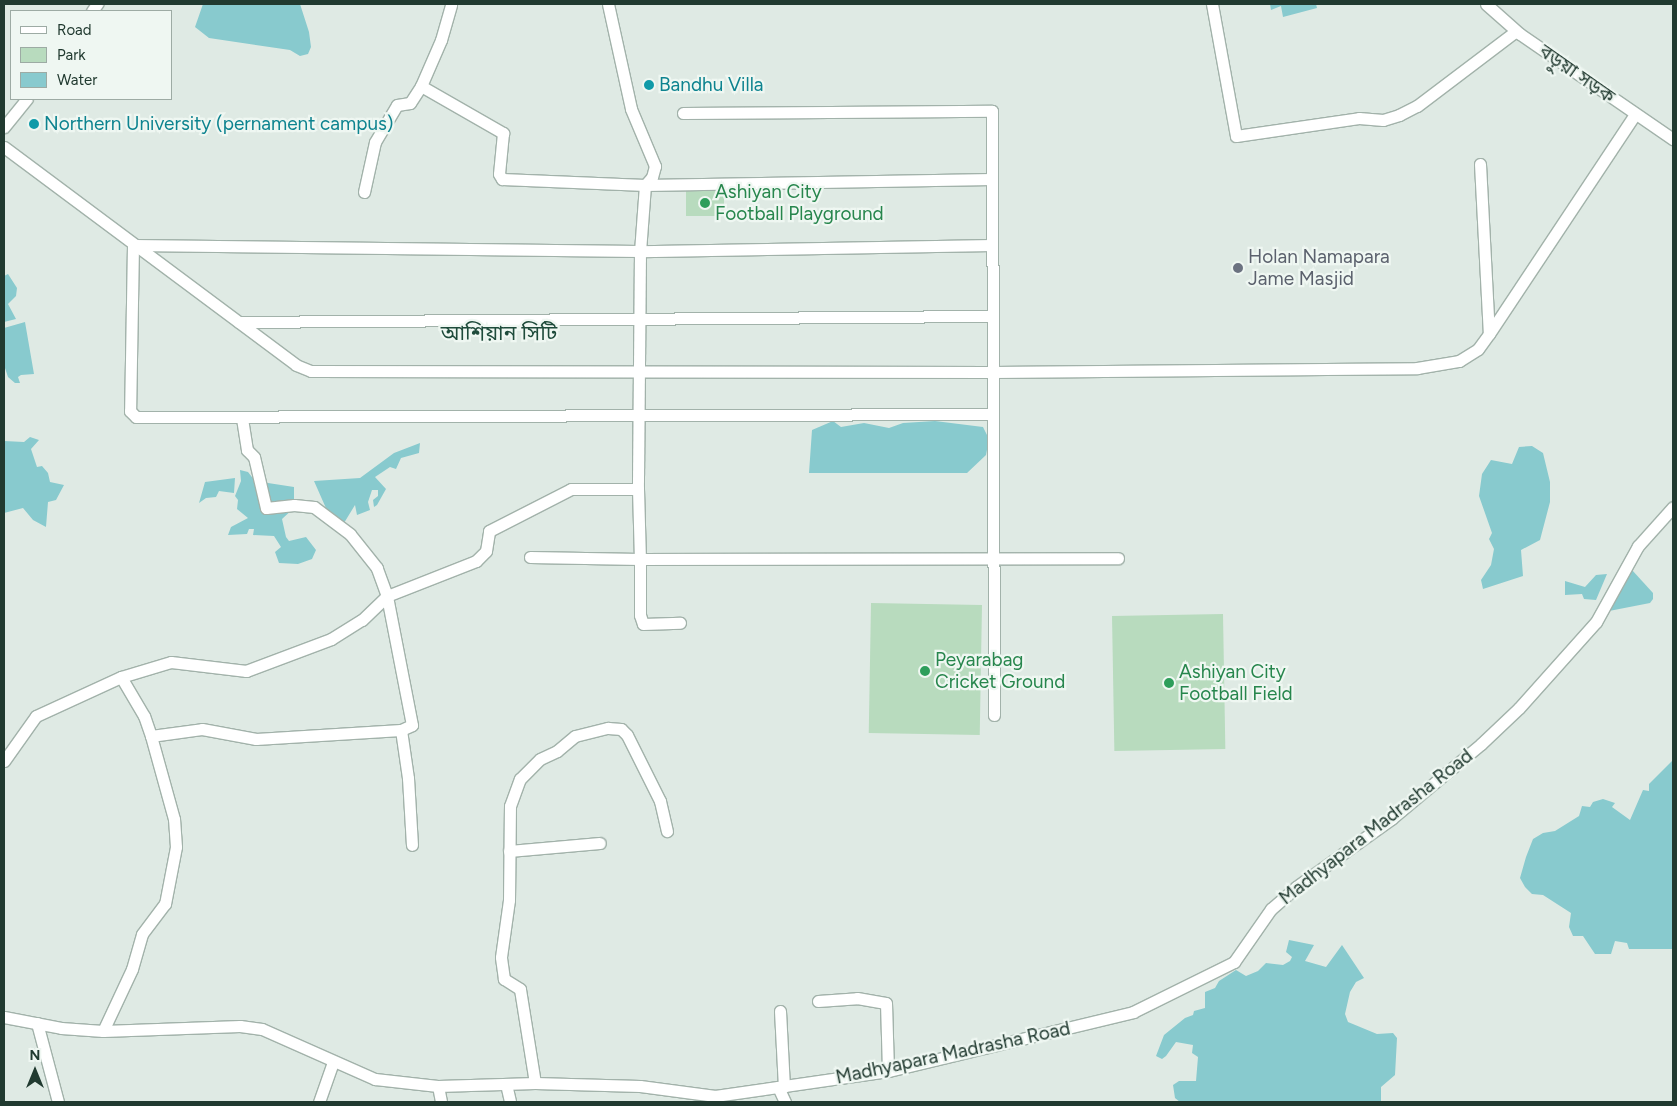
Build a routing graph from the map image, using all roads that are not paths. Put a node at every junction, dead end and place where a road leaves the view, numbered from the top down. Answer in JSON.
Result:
{"nodes":[{"id":1,"x":451,"y":4,"type":"edge"},
{"id":2,"x":608,"y":4,"type":"edge"},
{"id":3,"x":1212,"y":4,"type":"edge"},
{"id":4,"x":1486,"y":4,"type":"edge"},
{"id":5,"x":1516,"y":30,"type":"junction"},
{"id":6,"x":421,"y":86,"type":"junction"},
{"id":7,"x":26,"y":100,"type":"edge"},
{"id":8,"x":683,"y":113,"type":"dead end"},
{"id":9,"x":1634,"y":114,"type":"junction"},
{"id":10,"x":4,"y":127,"type":"edge"},
{"id":11,"x":1673,"y":139,"type":"edge"},
{"id":12,"x":4,"y":147,"type":"edge"},
{"id":13,"x":1480,"y":164,"type":"dead end"},
{"id":14,"x":992,"y":179,"type":"junction"},
{"id":15,"x":645,"y":184,"type":"junction"},
{"id":16,"x":364,"y":192,"type":"dead end"},
{"id":17,"x":133,"y":245,"type":"junction"},
{"id":18,"x":992,"y":245,"type":"junction"},
{"id":19,"x":640,"y":251,"type":"junction"},
{"id":20,"x":992,"y":316,"type":"junction"},
{"id":21,"x":641,"y":321,"type":"junction"},
{"id":22,"x":240,"y":322,"type":"junction"},
{"id":23,"x":1488,"y":334,"type":"junction"},
{"id":24,"x":640,"y":371,"type":"junction"},
{"id":25,"x":992,"y":372,"type":"junction"},
{"id":26,"x":992,"y":414,"type":"junction"},
{"id":27,"x":640,"y":416,"type":"junction"},
{"id":28,"x":242,"y":417,"type":"junction"},
{"id":29,"x":638,"y":489,"type":"junction"},
{"id":30,"x":1673,"y":507,"type":"edge"},
{"id":31,"x":993,"y":556,"type":"junction"},
{"id":32,"x":530,"y":557,"type":"dead end"},
{"id":33,"x":1118,"y":558,"type":"dead end"},
{"id":34,"x":640,"y":559,"type":"junction"},
{"id":35,"x":387,"y":596,"type":"junction"},
{"id":36,"x":680,"y":623,"type":"dead end"},
{"id":37,"x":120,"y":677,"type":"junction"},
{"id":38,"x":994,"y":715,"type":"dead end"},
{"id":39,"x":400,"y":730,"type":"junction"},
{"id":40,"x":151,"y":736,"type":"junction"},
{"id":41,"x":4,"y":761,"type":"edge"},
{"id":42,"x":667,"y":830,"type":"dead end"},
{"id":43,"x":600,"y":843,"type":"dead end"},
{"id":44,"x":412,"y":845,"type":"dead end"},
{"id":45,"x":510,"y":851,"type":"junction"},
{"id":46,"x":818,"y":1001,"type":"dead end"},
{"id":47,"x":780,"y":1011,"type":"dead end"},
{"id":48,"x":4,"y":1017,"type":"edge"},
{"id":49,"x":37,"y":1024,"type":"junction"},
{"id":50,"x":103,"y":1031,"type":"junction"},
{"id":51,"x":333,"y":1062,"type":"junction"},
{"id":52,"x":888,"y":1072,"type":"junction"},
{"id":53,"x":535,"y":1083,"type":"junction"},
{"id":54,"x":506,"y":1084,"type":"junction"},
{"id":55,"x":438,"y":1086,"type":"junction"},
{"id":56,"x":781,"y":1087,"type":"junction"},
{"id":57,"x":722,"y":1099,"type":"edge"},
{"id":58,"x":58,"y":1102,"type":"edge"},
{"id":59,"x":319,"y":1102,"type":"edge"},
{"id":60,"x":441,"y":1102,"type":"edge"},
{"id":61,"x":510,"y":1102,"type":"edge"},
{"id":62,"x":784,"y":1102,"type":"edge"}],
"edges":[{"from":1,"to":6,"type":"street"},
{"from":2,"to":15,"type":"street"},
{"from":3,"to":5,"type":"street"},
{"from":4,"to":5,"type":"street","name":"বড়ুয়া সড়ক"},
{"from":5,"to":9,"type":"street","name":"বড়ুয়া সড়ক"},
{"from":6,"to":15,"type":"street"},
{"from":6,"to":16,"type":"street"},
{"from":7,"to":10,"type":"street"},
{"from":8,"to":14,"type":"street"},
{"from":9,"to":11,"type":"street","name":"বড়ুয়া সড়ক"},
{"from":9,"to":23,"type":"street"},
{"from":12,"to":17,"type":"street"},
{"from":13,"to":23,"type":"street"},
{"from":14,"to":15,"type":"street"},
{"from":14,"to":18,"type":"street"},
{"from":15,"to":19,"type":"street"},
{"from":17,"to":19,"type":"street"},
{"from":17,"to":22,"type":"street"},
{"from":17,"to":28,"type":"street"},
{"from":18,"to":19,"type":"street"},
{"from":18,"to":20,"type":"street"},
{"from":19,"to":21,"type":"street"},
{"from":20,"to":21,"type":"street"},
{"from":20,"to":25,"type":"street"},
{"from":21,"to":22,"type":"street"},
{"from":21,"to":24,"type":"street"},
{"from":22,"to":24,"type":"street"},
{"from":23,"to":25,"type":"street"},
{"from":24,"to":25,"type":"street"},
{"from":24,"to":27,"type":"street"},
{"from":25,"to":26,"type":"street"},
{"from":26,"to":27,"type":"street"},
{"from":26,"to":31,"type":"street"},
{"from":27,"to":28,"type":"street"},
{"from":27,"to":29,"type":"street"},
{"from":28,"to":35,"type":"street"},
{"from":29,"to":34,"type":"street"},
{"from":29,"to":35,"type":"street"},
{"from":30,"to":52,"type":"street","name":"Madhyapara Madrasha Road"},
{"from":31,"to":33,"type":"street"},
{"from":31,"to":34,"type":"street"},
{"from":31,"to":38,"type":"street"},
{"from":32,"to":34,"type":"street"},
{"from":34,"to":36,"type":"street"},
{"from":35,"to":37,"type":"street"},
{"from":35,"to":39,"type":"street"},
{"from":37,"to":40,"type":"street"},
{"from":37,"to":41,"type":"street"},
{"from":39,"to":40,"type":"street"},
{"from":39,"to":44,"type":"street"},
{"from":40,"to":50,"type":"street"},
{"from":42,"to":45,"type":"street"},
{"from":43,"to":45,"type":"street"},
{"from":45,"to":53,"type":"street"},
{"from":46,"to":52,"type":"street"},
{"from":47,"to":56,"type":"street"},
{"from":48,"to":49,"type":"street","name":"Madhyapara Madrasha Road"},
{"from":49,"to":50,"type":"street","name":"Madhyapara Madrasha Road"},
{"from":49,"to":58,"type":"street"},
{"from":50,"to":51,"type":"street","name":"Madhyapara Madrasha Road"},
{"from":51,"to":55,"type":"street","name":"Madhyapara Madrasha Road"},
{"from":51,"to":59,"type":"street"},
{"from":52,"to":56,"type":"street","name":"Madhyapara Madrasha Road"},
{"from":53,"to":54,"type":"street","name":"Madhyapara Madrasha Road"},
{"from":53,"to":57,"type":"street","name":"Madhyapara Madrasha Road"},
{"from":54,"to":55,"type":"street","name":"Madhyapara Madrasha Road"},
{"from":54,"to":61,"type":"street"},
{"from":55,"to":60,"type":"street"},
{"from":56,"to":57,"type":"street","name":"Madhyapara Madrasha Road"},
{"from":56,"to":62,"type":"street"}]}
